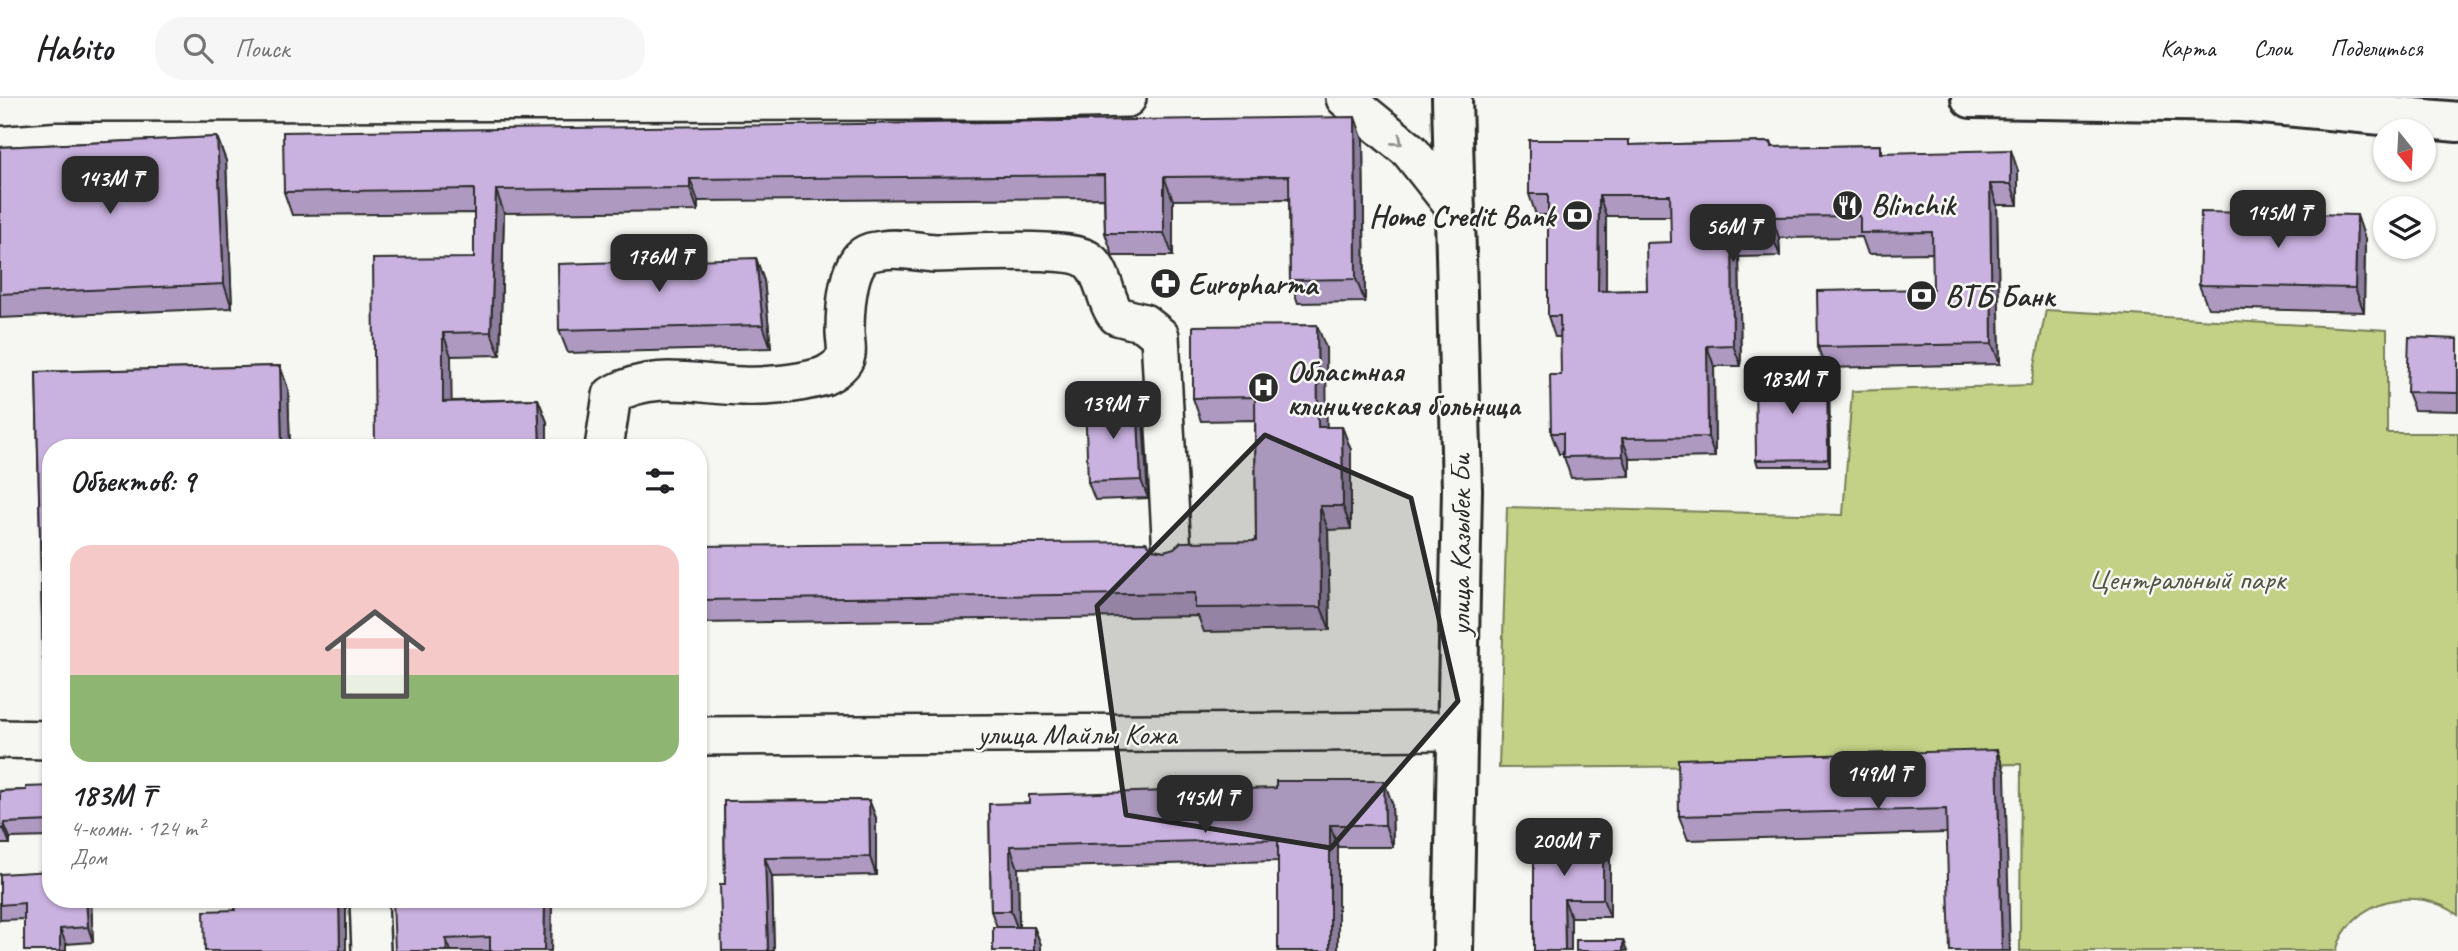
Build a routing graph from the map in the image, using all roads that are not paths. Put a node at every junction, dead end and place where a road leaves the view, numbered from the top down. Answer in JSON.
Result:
{"nodes":[{"id":1,"x":1127,"y":98,"type":"edge"},
{"id":2,"x":1345,"y":98,"type":"edge"},
{"id":3,"x":1452,"y":98,"type":"edge"},
{"id":4,"x":1971,"y":98,"type":"edge"},
{"id":5,"x":1000,"y":99,"type":"edge"},
{"id":6,"x":2240,"y":100,"type":"edge"},
{"id":7,"x":0,"y":106,"type":"edge"},
{"id":8,"x":2458,"y":122,"type":"edge"},
{"id":9,"x":1455,"y":208,"type":"junction"},
{"id":10,"x":605,"y":439,"type":"edge"},
{"id":11,"x":1172,"y":554,"type":"edge"},
{"id":12,"x":1456,"y":731,"type":"junction"},
{"id":13,"x":707,"y":736,"type":"edge"},
{"id":14,"x":0,"y":739,"type":"edge"},
{"id":15,"x":42,"y":740,"type":"edge"},
{"id":16,"x":369,"y":908,"type":"edge"},
{"id":17,"x":372,"y":951,"type":"edge"},
{"id":18,"x":1453,"y":951,"type":"edge"}],
"edges":[{"from":1,"to":5,"type":"street"},
{"from":2,"to":9,"type":"street","one_way":true},
{"from":3,"to":9,"type":"main road","name":"улица Казыбек Би"},
{"from":4,"to":6,"type":"main road"},
{"from":5,"to":7,"type":"street"},
{"from":6,"to":8,"type":"main road"},
{"from":9,"to":12,"type":"main road","name":"улица Казыбек Би"},
{"from":10,"to":11,"type":"street"},
{"from":12,"to":13,"type":"street","name":"улица Майлы Кожа"},
{"from":12,"to":18,"type":"main road","name":"улица Казыбек Би"},
{"from":14,"to":15,"type":"street"},
{"from":16,"to":17,"type":"street"}]}
